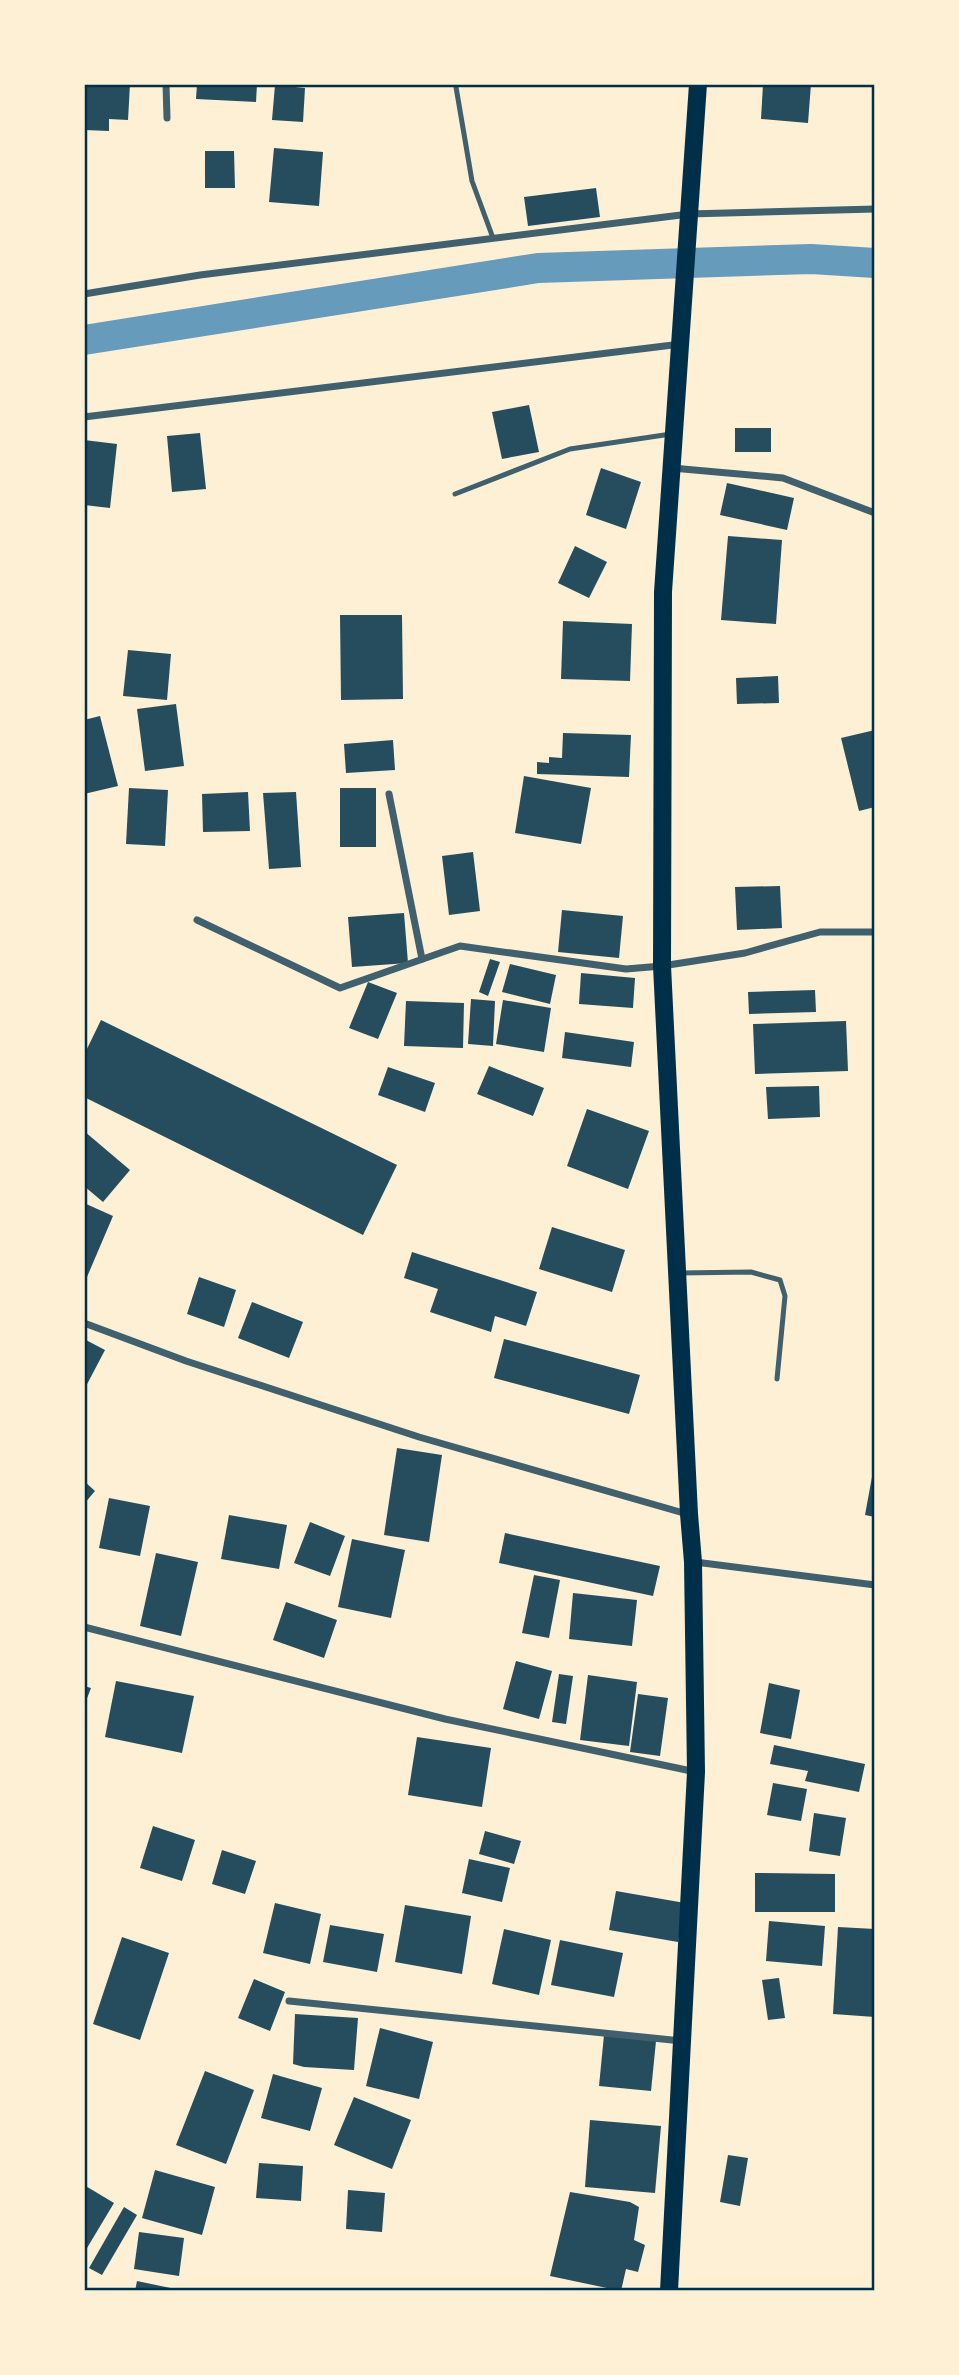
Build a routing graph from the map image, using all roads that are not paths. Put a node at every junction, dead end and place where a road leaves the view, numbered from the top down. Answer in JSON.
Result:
{"nodes":[{"id":1,"x":166,"y":84,"type":"edge"},
{"id":2,"x":698,"y":84,"type":"edge"},
{"id":3,"x":456,"y":87,"type":"dead end"},
{"id":4,"x":167,"y":118,"type":"dead end"},
{"id":5,"x":875,"y":209,"type":"edge"},
{"id":6,"x":689,"y":214,"type":"junction"},
{"id":7,"x":493,"y":239,"type":"junction"},
{"id":8,"x":84,"y":294,"type":"edge"},
{"id":9,"x":681,"y":344,"type":"junction"},
{"id":10,"x":84,"y":417,"type":"edge"},
{"id":11,"x":674,"y":434,"type":"junction"},
{"id":12,"x":671,"y":468,"type":"junction"},
{"id":13,"x":455,"y":494,"type":"dead end"},
{"id":14,"x":875,"y":513,"type":"edge"},
{"id":15,"x":388,"y":794,"type":"dead end"},
{"id":16,"x":197,"y":920,"type":"dead end"},
{"id":17,"x":875,"y":932,"type":"edge"},
{"id":18,"x":422,"y":959,"type":"junction"},
{"id":19,"x":662,"y":966,"type":"junction"},
{"id":20,"x":677,"y":1273,"type":"junction"},
{"id":21,"x":84,"y":1323,"type":"edge"},
{"id":22,"x":777,"y":1379,"type":"dead end"},
{"id":23,"x":689,"y":1514,"type":"junction"},
{"id":24,"x":693,"y":1562,"type":"junction"},
{"id":25,"x":875,"y":1585,"type":"edge"},
{"id":26,"x":84,"y":1627,"type":"edge"},
{"id":27,"x":696,"y":1772,"type":"junction"},
{"id":28,"x":289,"y":2001,"type":"dead end"},
{"id":29,"x":682,"y":2041,"type":"junction"},
{"id":30,"x":669,"y":2291,"type":"edge"}],
"edges":[{"from":1,"to":4,"type":"street"},
{"from":2,"to":6,"type":"main road"},
{"from":3,"to":7,"type":"lane"},
{"from":5,"to":6,"type":"street"},
{"from":6,"to":7,"type":"street"},
{"from":6,"to":9,"type":"main road"},
{"from":7,"to":8,"type":"street"},
{"from":9,"to":10,"type":"street"},
{"from":9,"to":11,"type":"main road"},
{"from":11,"to":12,"type":"main road"},
{"from":11,"to":13,"type":"lane"},
{"from":12,"to":14,"type":"street"},
{"from":12,"to":19,"type":"main road"},
{"from":15,"to":18,"type":"street"},
{"from":16,"to":18,"type":"street"},
{"from":17,"to":19,"type":"street"},
{"from":18,"to":19,"type":"street"},
{"from":19,"to":20,"type":"main road"},
{"from":20,"to":22,"type":"lane"},
{"from":20,"to":23,"type":"main road"},
{"from":21,"to":23,"type":"street"},
{"from":23,"to":24,"type":"main road"},
{"from":24,"to":25,"type":"street"},
{"from":24,"to":27,"type":"main road"},
{"from":26,"to":27,"type":"street"},
{"from":27,"to":29,"type":"main road"},
{"from":28,"to":29,"type":"street"},
{"from":29,"to":30,"type":"main road"}]}
